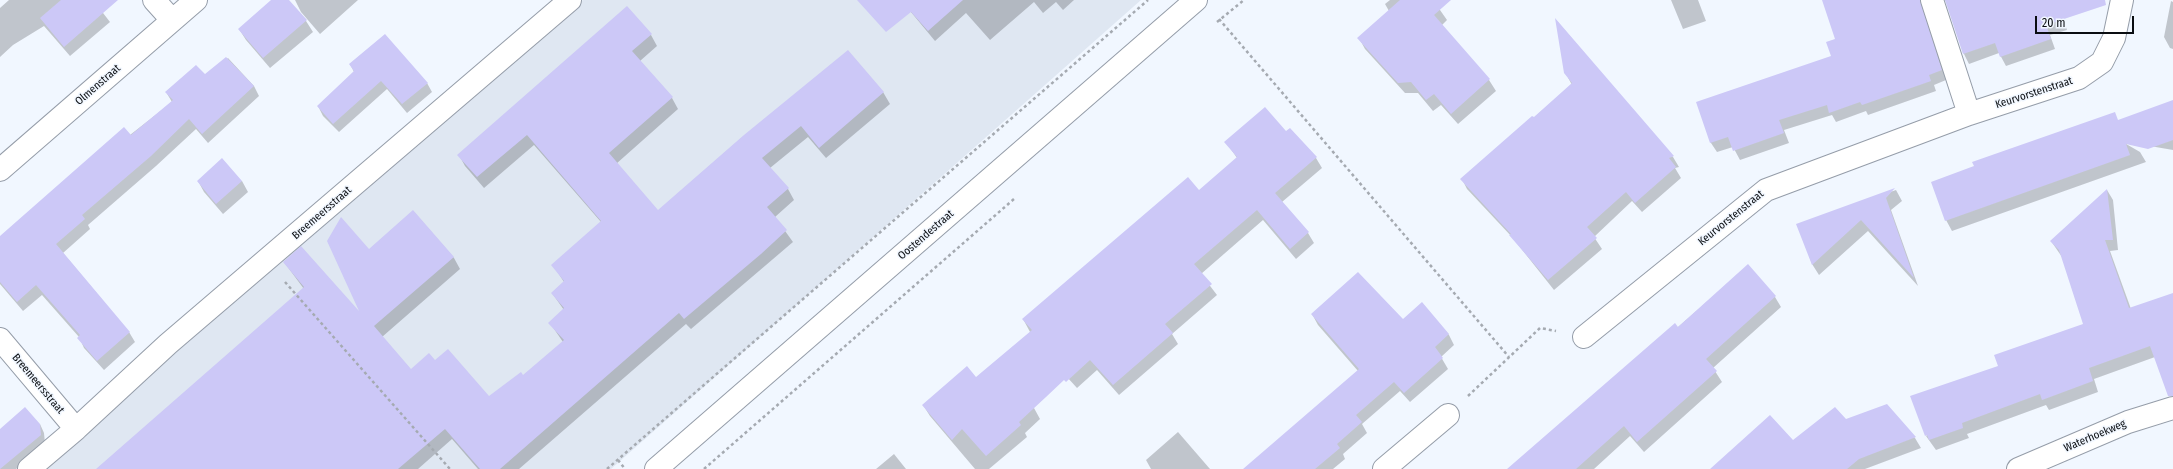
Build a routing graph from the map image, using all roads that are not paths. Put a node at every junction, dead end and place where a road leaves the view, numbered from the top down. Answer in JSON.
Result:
{"nodes":[{"id":1,"x":154,"y":0,"type":"edge"},
{"id":2,"x":196,"y":0,"type":"edge"},
{"id":3,"x":570,"y":0,"type":"edge"},
{"id":4,"x":1196,"y":0,"type":"edge"},
{"id":5,"x":1932,"y":0,"type":"edge"},
{"id":6,"x":2122,"y":0,"type":"edge"},
{"id":7,"x":172,"y":20,"type":"junction"},
{"id":8,"x":1969,"y":114,"type":"junction"},
{"id":9,"x":0,"y":170,"type":"edge"},
{"id":10,"x":1584,"y":337,"type":"road end"},
{"id":11,"x":0,"y":338,"type":"edge"},
{"id":12,"x":2173,"y":408,"type":"edge"},
{"id":13,"x":1448,"y":415,"type":"road end"},
{"id":14,"x":76,"y":429,"type":"junction"},
{"id":15,"x":29,"y":469,"type":"edge"},
{"id":16,"x":656,"y":469,"type":"edge"},
{"id":17,"x":1384,"y":469,"type":"edge"},
{"id":18,"x":2018,"y":469,"type":"edge"}],
"edges":[{"from":1,"to":7,"type":"street"},
{"from":2,"to":7,"type":"street","name":"Olmenstraat"},
{"from":3,"to":14,"type":"street","name":"Breemeersstraat"},
{"from":4,"to":16,"type":"street","name":"Oostendestraat"},
{"from":5,"to":8,"type":"street"},
{"from":6,"to":8,"type":"street","name":"Keurvorstenstraat"},
{"from":7,"to":9,"type":"street","name":"Olmenstraat"},
{"from":8,"to":10,"type":"street","name":"Keurvorstenstraat"},
{"from":11,"to":14,"type":"street","name":"Breemeersstraat"},
{"from":12,"to":18,"type":"street","name":"Waterhoekweg"},
{"from":13,"to":17,"type":"street"},
{"from":14,"to":15,"type":"street","name":"Breemeersstraat"}]}
